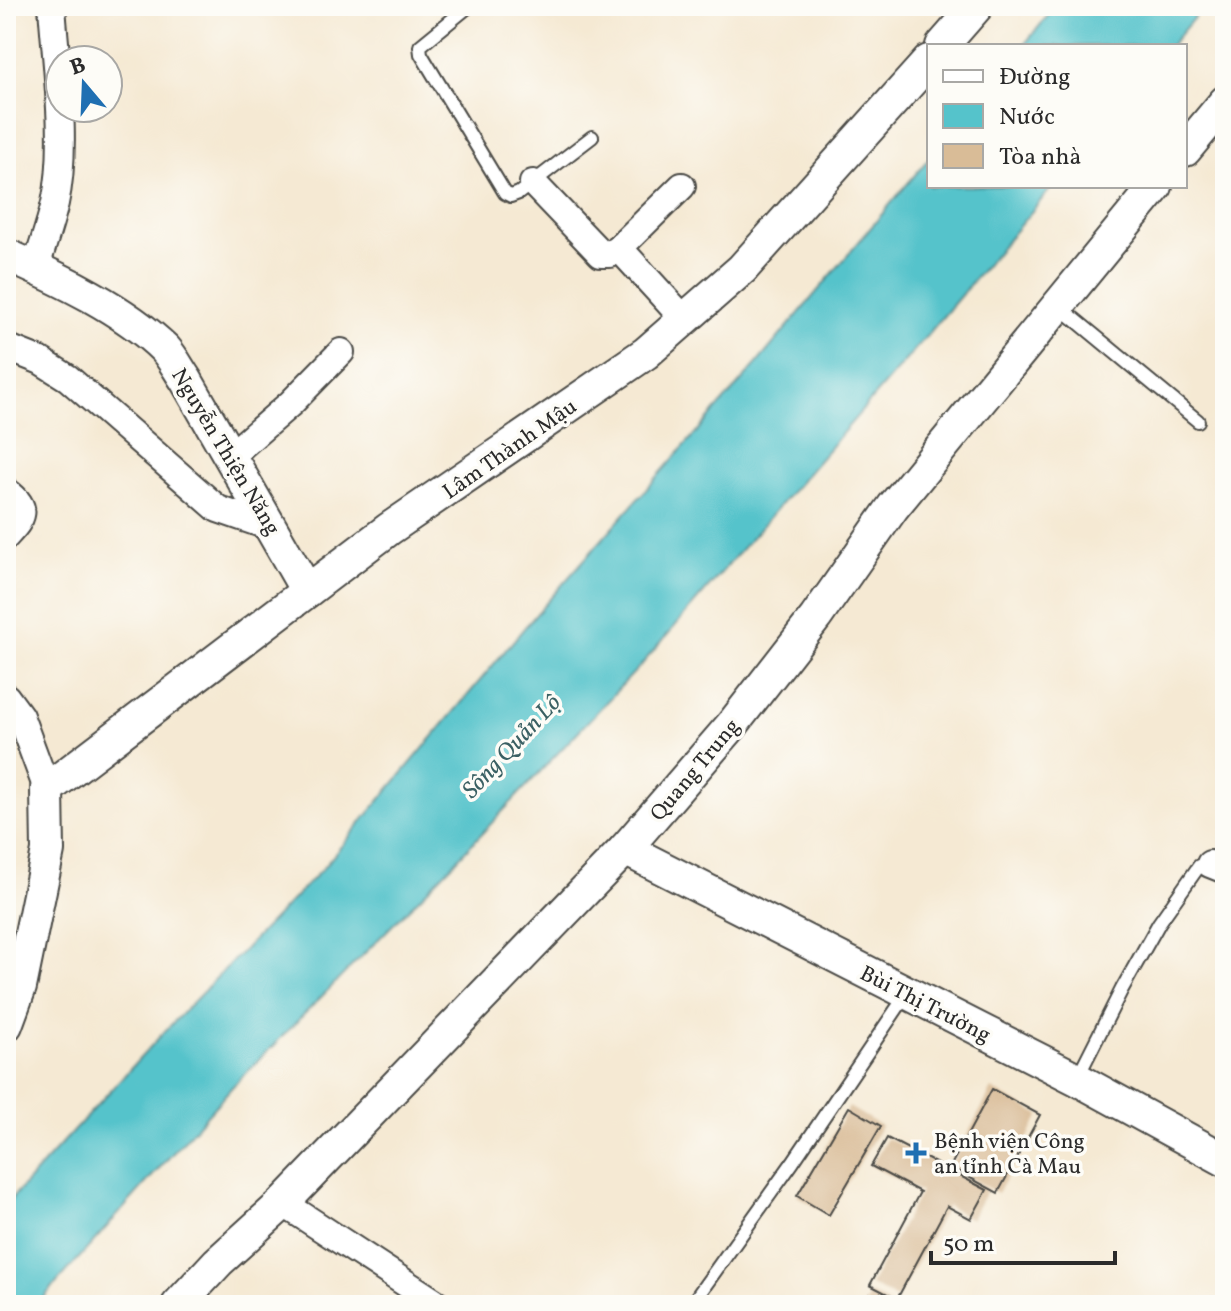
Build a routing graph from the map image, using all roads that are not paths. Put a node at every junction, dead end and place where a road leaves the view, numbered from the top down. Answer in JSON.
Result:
{"nodes":[{"id":1,"x":52,"y":6,"type":"edge"},
{"id":2,"x":469,"y":6,"type":"edge"},
{"id":3,"x":977,"y":6,"type":"edge"},
{"id":4,"x":944,"y":44,"type":"edge"},
{"id":5,"x":927,"y":63,"type":"edge"},
{"id":6,"x":1225,"y":102,"type":"edge"},
{"id":7,"x":592,"y":137,"type":"dead end"},
{"id":8,"x":1187,"y":148,"type":"edge"},
{"id":9,"x":533,"y":183,"type":"junction"},
{"id":10,"x":682,"y":186,"type":"dead end"},
{"id":11,"x":1154,"y":188,"type":"edge"},
{"id":12,"x":619,"y":248,"type":"junction"},
{"id":13,"x":6,"y":255,"type":"edge"},
{"id":14,"x":36,"y":268,"type":"junction"},
{"id":15,"x":1058,"y":304,"type":"junction"},
{"id":16,"x":684,"y":319,"type":"junction"},
{"id":17,"x":6,"y":347,"type":"edge"},
{"id":18,"x":341,"y":352,"type":"dead end"},
{"id":19,"x":1198,"y":421,"type":"dead end"},
{"id":20,"x":230,"y":456,"type":"junction"},
{"id":21,"x":6,"y":491,"type":"edge"},
{"id":22,"x":273,"y":528,"type":"junction"},
{"id":23,"x":6,"y":536,"type":"edge"},
{"id":24,"x":307,"y":591,"type":"junction"},
{"id":25,"x":6,"y":697,"type":"edge"},
{"id":26,"x":47,"y":789,"type":"junction"},
{"id":27,"x":625,"y":849,"type":"junction"},
{"id":28,"x":1218,"y":867,"type":"edge"},
{"id":29,"x":907,"y":993,"type":"junction"},
{"id":30,"x":6,"y":1025,"type":"edge"},
{"id":31,"x":1077,"y":1079,"type":"junction"},
{"id":32,"x":1225,"y":1160,"type":"edge"},
{"id":33,"x":283,"y":1203,"type":"junction"},
{"id":34,"x":178,"y":1305,"type":"edge"},
{"id":35,"x":439,"y":1305,"type":"edge"},
{"id":36,"x":691,"y":1305,"type":"edge"}],
"edges":[{"from":1,"to":14,"type":"street"},
{"from":2,"to":9,"type":"lane"},
{"from":3,"to":4,"type":"street"},
{"from":5,"to":16,"type":"street","name":"Lâm Thành Mậu"},
{"from":6,"to":8,"type":"street"},
{"from":7,"to":9,"type":"lane"},
{"from":9,"to":12,"type":"street"},
{"from":10,"to":12,"type":"street"},
{"from":11,"to":15,"type":"street","name":"Quang Trung"},
{"from":12,"to":16,"type":"street"},
{"from":13,"to":14,"type":"street","name":"Nguyễn Thiện Năng"},
{"from":14,"to":20,"type":"street","name":"Nguyễn Thiện Năng"},
{"from":15,"to":19,"type":"lane"},
{"from":15,"to":27,"type":"street","name":"Quang Trung"},
{"from":16,"to":24,"type":"street","name":"Lâm Thành Mậu"},
{"from":17,"to":22,"type":"street"},
{"from":18,"to":20,"type":"street"},
{"from":20,"to":22,"type":"street","name":"Nguyễn Thiện Năng"},
{"from":21,"to":23,"type":"street"},
{"from":22,"to":24,"type":"street","name":"Nguyễn Thiện Năng"},
{"from":24,"to":26,"type":"street","name":"Lâm Thành Mậu"},
{"from":25,"to":26,"type":"street"},
{"from":26,"to":30,"type":"street"},
{"from":27,"to":29,"type":"street","name":"Bùi Thị Trường"},
{"from":27,"to":33,"type":"street","name":"Quang Trung"},
{"from":28,"to":31,"type":"lane"},
{"from":29,"to":31,"type":"street","name":"Bùi Thị Trường"},
{"from":29,"to":36,"type":"lane"},
{"from":31,"to":32,"type":"street","name":"Bùi Thị Trường"},
{"from":33,"to":34,"type":"street","name":"Quang Trung"},
{"from":33,"to":35,"type":"street"}]}
